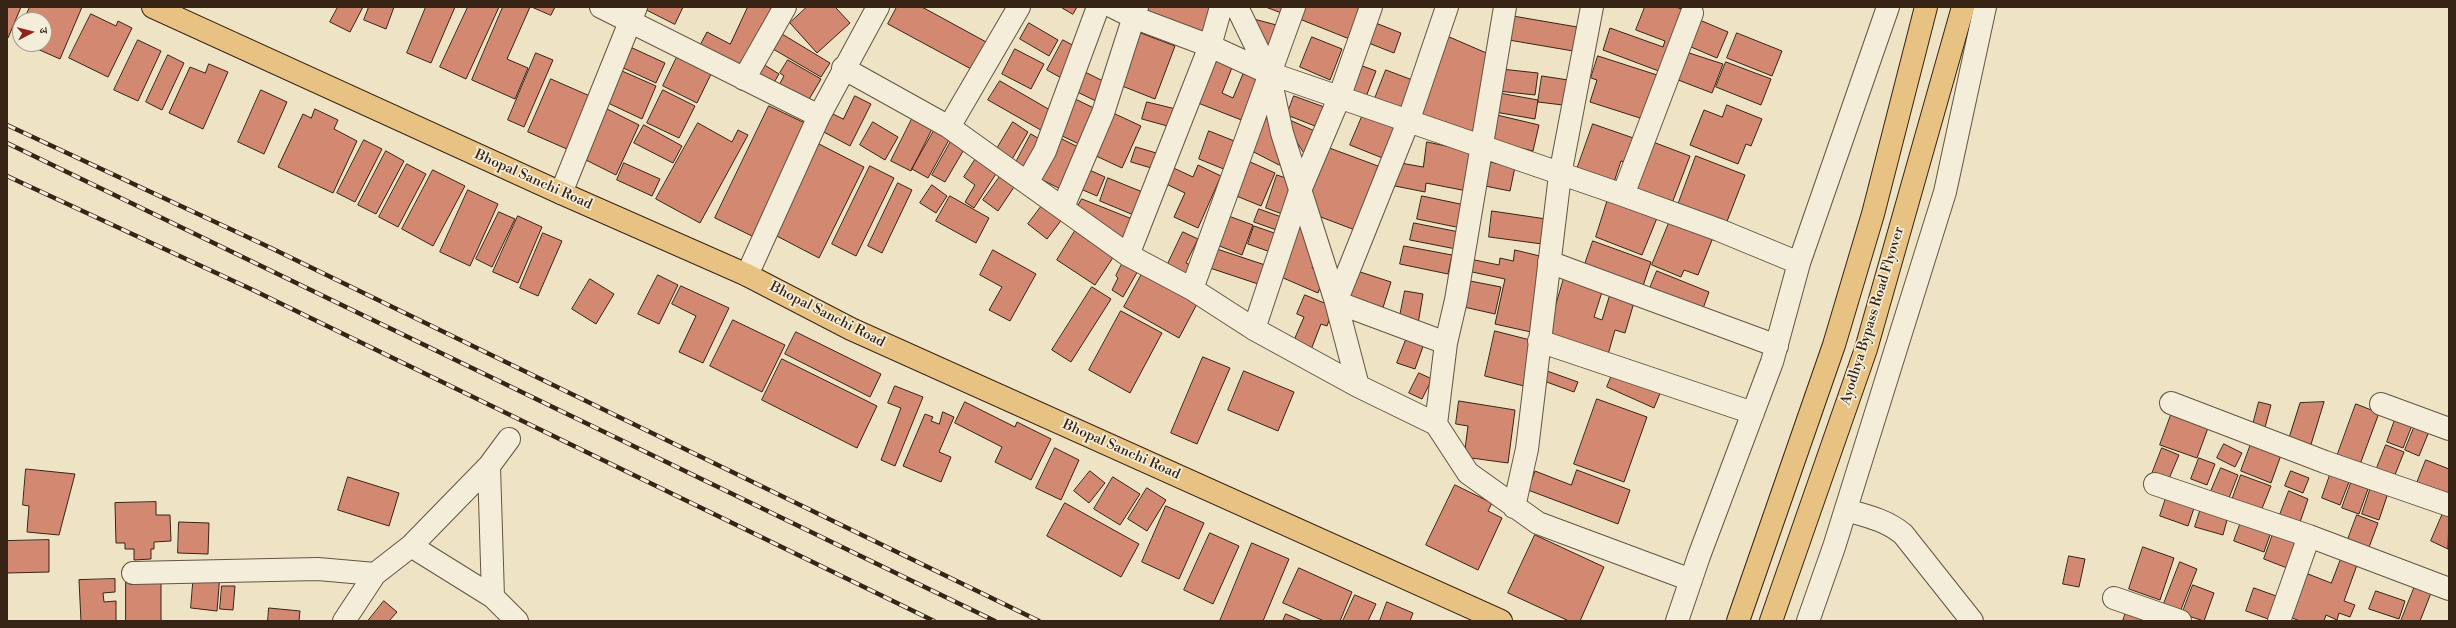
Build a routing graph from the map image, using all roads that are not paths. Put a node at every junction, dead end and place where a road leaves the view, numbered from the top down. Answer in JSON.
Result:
{"nodes":[{"id":1,"x":153,"y":7,"type":"edge"},
{"id":2,"x":601,"y":7,"type":"edge"},
{"id":3,"x":785,"y":7,"type":"edge"},
{"id":4,"x":878,"y":7,"type":"edge"},
{"id":5,"x":1018,"y":7,"type":"edge"},
{"id":6,"x":1098,"y":7,"type":"edge"},
{"id":7,"x":1113,"y":7,"type":"edge"},
{"id":8,"x":1221,"y":7,"type":"edge"},
{"id":9,"x":1237,"y":7,"type":"edge"},
{"id":10,"x":1294,"y":7,"type":"edge"},
{"id":11,"x":1371,"y":7,"type":"edge"},
{"id":12,"x":1448,"y":7,"type":"edge"},
{"id":13,"x":1505,"y":7,"type":"edge"},
{"id":14,"x":1592,"y":7,"type":"edge"},
{"id":15,"x":1888,"y":7,"type":"edge"},
{"id":16,"x":1926,"y":7,"type":"edge"},
{"id":17,"x":1963,"y":7,"type":"edge"},
{"id":18,"x":1985,"y":7,"type":"edge"},
{"id":19,"x":1135,"y":12,"type":"edge"},
{"id":20,"x":1692,"y":13,"type":"dead end"},
{"id":21,"x":634,"y":14,"type":"edge"},
{"id":22,"x":1210,"y":46,"type":"junction"},
{"id":23,"x":843,"y":68,"type":"junction"},
{"id":24,"x":1269,"y":73,"type":"junction"},
{"id":25,"x":744,"y":79,"type":"junction"},
{"id":26,"x":1339,"y":98,"type":"junction"},
{"id":27,"x":819,"y":116,"type":"junction"},
{"id":28,"x":1408,"y":122,"type":"junction"},
{"id":29,"x":949,"y":127,"type":"junction"},
{"id":30,"x":1482,"y":148,"type":"junction"},
{"id":31,"x":1560,"y":175,"type":"junction"},
{"id":32,"x":1028,"y":181,"type":"junction"},
{"id":33,"x":1301,"y":188,"type":"junction"},
{"id":34,"x":561,"y":193,"type":"junction"},
{"id":35,"x":1622,"y":195,"type":"junction"},
{"id":36,"x":1063,"y":207,"type":"junction"},
{"id":37,"x":1128,"y":255,"type":"junction"},
{"id":38,"x":1549,"y":262,"type":"junction"},
{"id":39,"x":1799,"y":263,"type":"junction"},
{"id":40,"x":748,"y":275,"type":"junction"},
{"id":41,"x":1192,"y":289,"type":"junction"},
{"id":42,"x":1336,"y":302,"type":"junction"},
{"id":43,"x":1254,"y":329,"type":"junction"},
{"id":44,"x":1540,"y":341,"type":"junction"},
{"id":45,"x":1446,"y":344,"type":"junction"},
{"id":46,"x":1777,"y":346,"type":"junction"},
{"id":47,"x":1358,"y":386,"type":"junction"},
{"id":48,"x":2171,"y":403,"type":"dead end"},
{"id":49,"x":2381,"y":404,"type":"dead end"},
{"id":50,"x":1753,"y":413,"type":"junction"},
{"id":51,"x":1436,"y":424,"type":"junction"},
{"id":52,"x":2449,"y":428,"type":"edge"},
{"id":53,"x":509,"y":439,"type":"dead end"},
{"id":54,"x":489,"y":466,"type":"junction"},
{"id":55,"x":2154,"y":484,"type":"dead end"},
{"id":56,"x":2449,"y":505,"type":"edge"},
{"id":57,"x":1514,"y":507,"type":"junction"},
{"id":58,"x":1846,"y":510,"type":"junction"},
{"id":59,"x":2309,"y":536,"type":"junction"},
{"id":60,"x":411,"y":546,"type":"junction"},
{"id":61,"x":133,"y":573,"type":"dead end"},
{"id":62,"x":375,"y":574,"type":"junction"},
{"id":63,"x":1691,"y":580,"type":"junction"},
{"id":64,"x":2449,"y":588,"type":"edge"},
{"id":65,"x":492,"y":598,"type":"junction"},
{"id":66,"x":2114,"y":598,"type":"dead end"},
{"id":67,"x":344,"y":621,"type":"edge"},
{"id":68,"x":517,"y":621,"type":"edge"},
{"id":69,"x":1501,"y":621,"type":"edge"},
{"id":70,"x":1677,"y":621,"type":"edge"},
{"id":71,"x":1738,"y":621,"type":"edge"},
{"id":72,"x":1771,"y":621,"type":"edge"},
{"id":73,"x":1808,"y":621,"type":"edge"},
{"id":74,"x":1972,"y":621,"type":"edge"},
{"id":75,"x":2180,"y":621,"type":"edge"},
{"id":76,"x":2279,"y":621,"type":"edge"}],
"edges":[{"from":1,"to":34,"type":"main road","name":"Bhopal Sanchi Road"},
{"from":2,"to":21,"type":"street"},
{"from":3,"to":25,"type":"street"},
{"from":4,"to":23,"type":"street"},
{"from":5,"to":29,"type":"street"},
{"from":6,"to":32,"type":"street"},
{"from":7,"to":19,"type":"street"},
{"from":8,"to":22,"type":"street"},
{"from":9,"to":24,"type":"street"},
{"from":10,"to":24,"type":"street"},
{"from":11,"to":26,"type":"street"},
{"from":12,"to":28,"type":"street"},
{"from":13,"to":30,"type":"street"},
{"from":14,"to":31,"type":"street"},
{"from":15,"to":39,"type":"street"},
{"from":16,"to":71,"type":"main road","name":"Ayodhya Bypass Road Flyover"},
{"from":17,"to":72,"type":"main road","name":"Ayodhya Bypass Road Flyover"},
{"from":18,"to":58,"type":"street"},
{"from":19,"to":22,"type":"street"},
{"from":19,"to":36,"type":"street"},
{"from":20,"to":35,"type":"street"},
{"from":21,"to":25,"type":"street"},
{"from":21,"to":34,"type":"street"},
{"from":22,"to":24,"type":"street"},
{"from":22,"to":37,"type":"street"},
{"from":23,"to":27,"type":"street"},
{"from":23,"to":29,"type":"street"},
{"from":24,"to":26,"type":"street"},
{"from":24,"to":33,"type":"street"},
{"from":24,"to":41,"type":"street"},
{"from":25,"to":27,"type":"street"},
{"from":26,"to":28,"type":"street"},
{"from":26,"to":33,"type":"street"},
{"from":27,"to":40,"type":"street"},
{"from":28,"to":30,"type":"street"},
{"from":28,"to":42,"type":"street"},
{"from":29,"to":32,"type":"street"},
{"from":30,"to":31,"type":"street"},
{"from":30,"to":45,"type":"street"},
{"from":31,"to":35,"type":"street"},
{"from":31,"to":38,"type":"street"},
{"from":32,"to":36,"type":"street"},
{"from":33,"to":42,"type":"street"},
{"from":33,"to":43,"type":"street"},
{"from":34,"to":40,"type":"main road","name":"Bhopal Sanchi Road"},
{"from":35,"to":39,"type":"street"},
{"from":36,"to":37,"type":"street"},
{"from":37,"to":41,"type":"street"},
{"from":38,"to":44,"type":"street"},
{"from":38,"to":46,"type":"street"},
{"from":39,"to":46,"type":"street"},
{"from":40,"to":69,"type":"main road","name":"Bhopal Sanchi Road"},
{"from":41,"to":43,"type":"street"},
{"from":42,"to":45,"type":"street"},
{"from":42,"to":47,"type":"street"},
{"from":43,"to":47,"type":"street"},
{"from":44,"to":50,"type":"street"},
{"from":44,"to":57,"type":"street"},
{"from":45,"to":51,"type":"street"},
{"from":46,"to":50,"type":"street"},
{"from":47,"to":51,"type":"street"},
{"from":48,"to":56,"type":"street"},
{"from":49,"to":52,"type":"street"},
{"from":50,"to":63,"type":"street"},
{"from":51,"to":57,"type":"street"},
{"from":53,"to":54,"type":"street"},
{"from":54,"to":60,"type":"street"},
{"from":54,"to":65,"type":"street"},
{"from":55,"to":59,"type":"street"},
{"from":57,"to":63,"type":"street"},
{"from":58,"to":73,"type":"street"},
{"from":58,"to":74,"type":"street"},
{"from":59,"to":64,"type":"street"},
{"from":59,"to":76,"type":"street"},
{"from":60,"to":62,"type":"street"},
{"from":60,"to":65,"type":"street"},
{"from":61,"to":62,"type":"street"},
{"from":62,"to":67,"type":"street"},
{"from":63,"to":70,"type":"street"},
{"from":65,"to":68,"type":"street"},
{"from":66,"to":75,"type":"street"}]}
